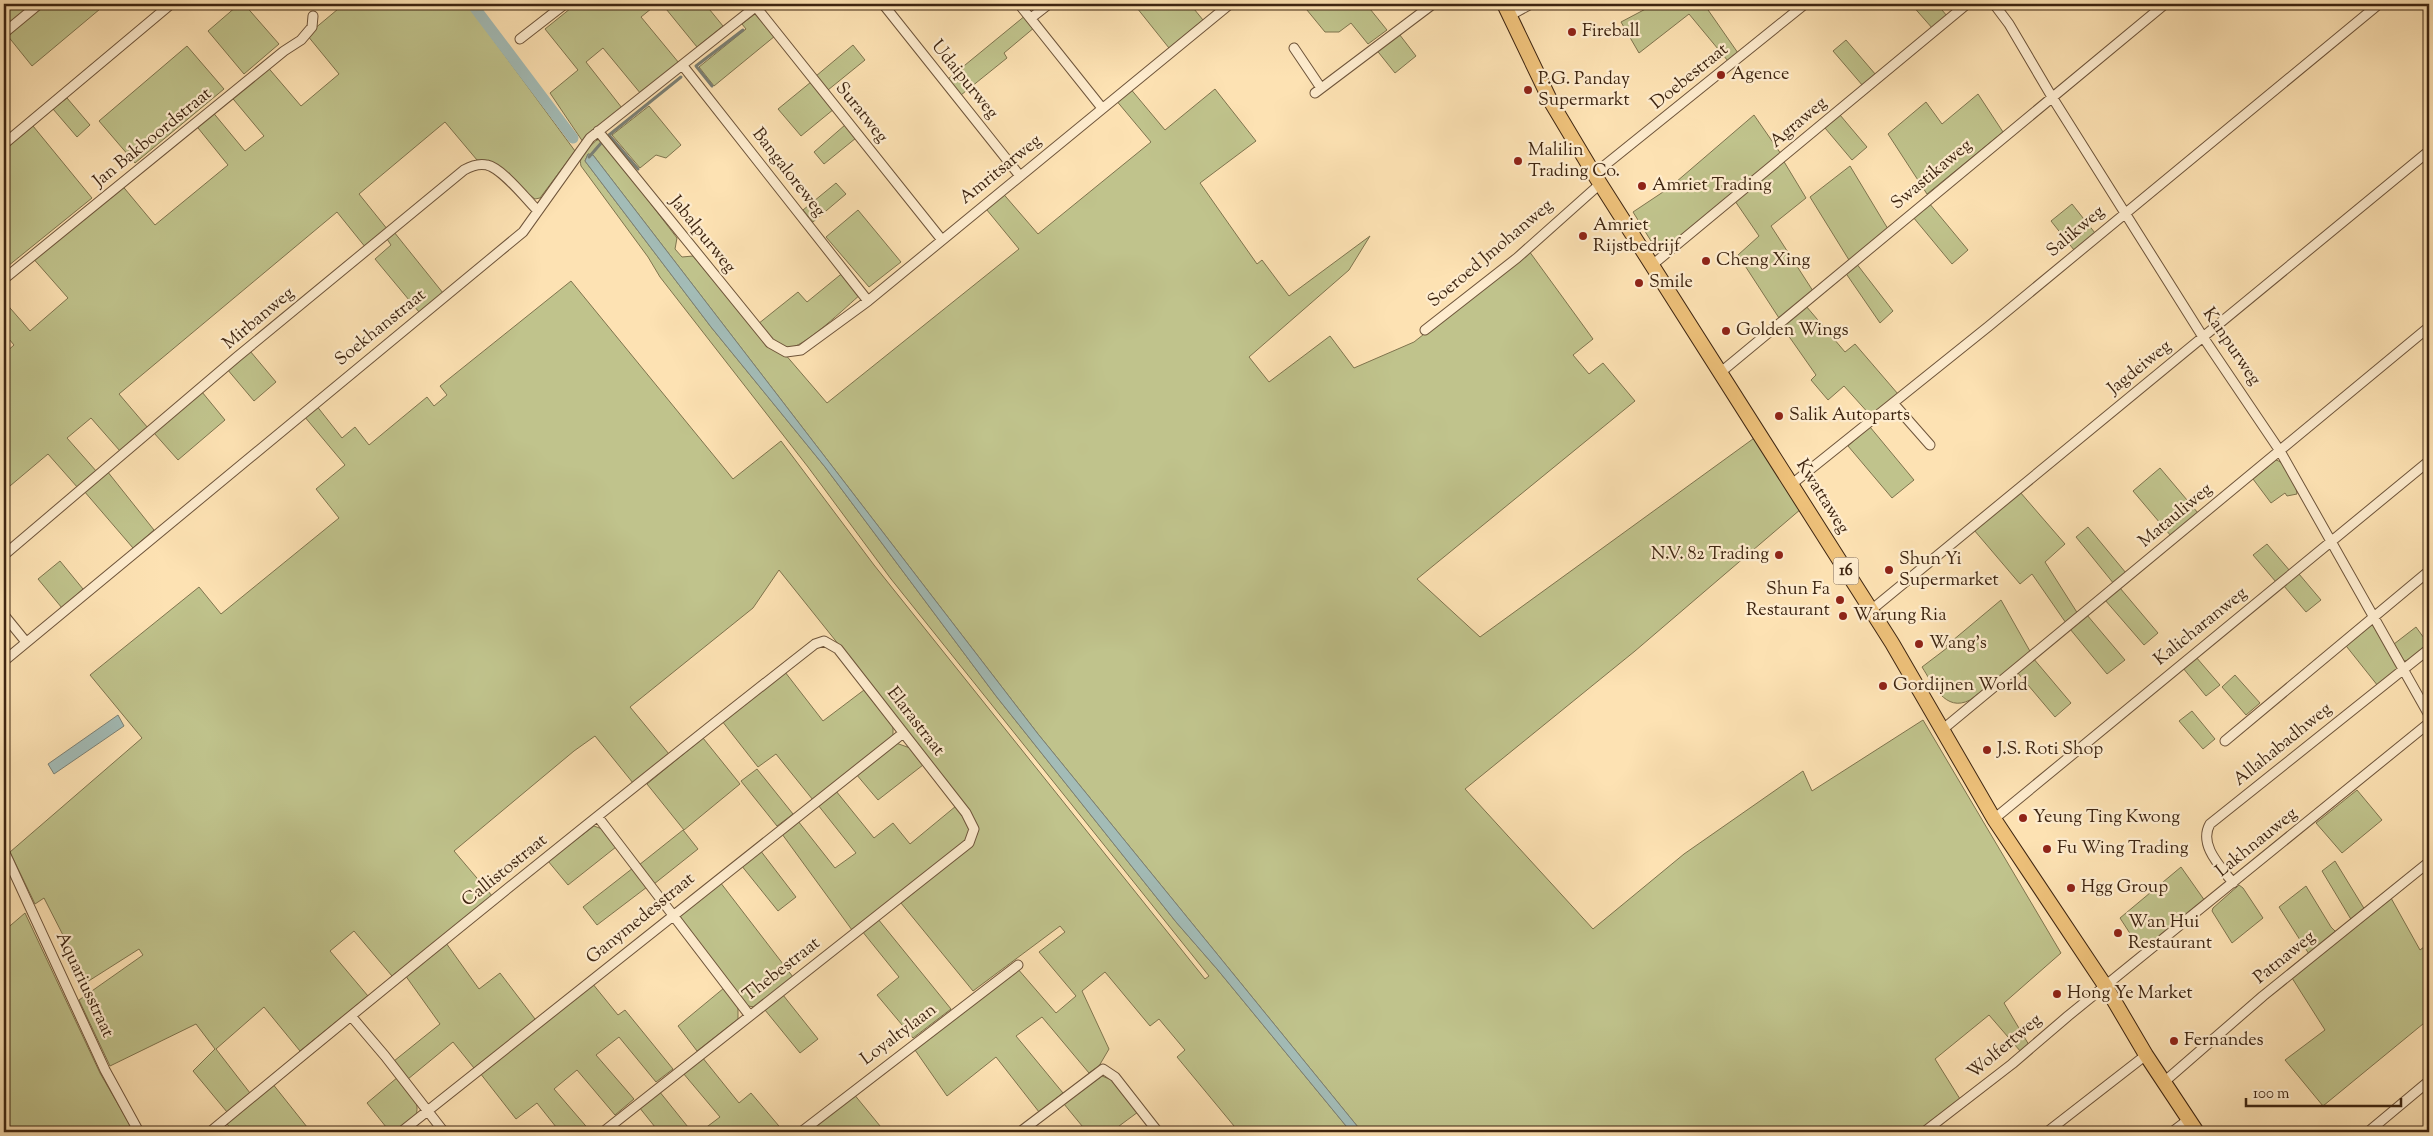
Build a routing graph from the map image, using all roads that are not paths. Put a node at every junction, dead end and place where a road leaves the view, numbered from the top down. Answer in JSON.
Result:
{"nodes":[{"id":1,"x":39,"y":4,"type":"edge"},
{"id":2,"x":171,"y":4,"type":"edge"},
{"id":3,"x":565,"y":4,"type":"edge"},
{"id":4,"x":883,"y":4,"type":"edge"},
{"id":5,"x":1019,"y":4,"type":"edge"},
{"id":6,"x":1049,"y":4,"type":"edge"},
{"id":7,"x":1230,"y":4,"type":"edge"},
{"id":8,"x":1434,"y":4,"type":"edge"},
{"id":9,"x":1531,"y":4,"type":"edge"},
{"id":10,"x":1805,"y":4,"type":"edge"},
{"id":11,"x":1967,"y":4,"type":"edge"},
{"id":12,"x":1994,"y":4,"type":"edge"},
{"id":13,"x":2165,"y":4,"type":"edge"},
{"id":14,"x":2378,"y":4,"type":"edge"},
{"id":15,"x":757,"y":5,"type":"edge"},
{"id":16,"x":1506,"y":10,"type":"edge"},
{"id":17,"x":313,"y":16,"type":"dead end"},
{"id":18,"x":1031,"y":18,"type":"junction"},
{"id":19,"x":4,"y":33,"type":"edge"},
{"id":20,"x":520,"y":39,"type":"dead end"},
{"id":21,"x":1294,"y":48,"type":"dead end"},
{"id":22,"x":683,"y":66,"type":"junction"},
{"id":23,"x":2052,"y":97,"type":"junction"},
{"id":24,"x":1102,"y":108,"type":"junction"},
{"id":25,"x":598,"y":131,"type":"junction"},
{"id":26,"x":4,"y":144,"type":"edge"},
{"id":27,"x":2429,"y":151,"type":"edge"},
{"id":28,"x":1020,"y":176,"type":"junction"},
{"id":29,"x":1597,"y":179,"type":"junction"},
{"id":30,"x":538,"y":211,"type":"junction"},
{"id":31,"x":2125,"y":212,"type":"junction"},
{"id":32,"x":942,"y":240,"type":"junction"},
{"id":33,"x":1651,"y":266,"type":"junction"},
{"id":34,"x":4,"y":279,"type":"edge"},
{"id":35,"x":868,"y":302,"type":"junction"},
{"id":36,"x":2429,"y":327,"type":"edge"},
{"id":37,"x":1425,"y":330,"type":"dead end"},
{"id":38,"x":2203,"y":337,"type":"junction"},
{"id":39,"x":786,"y":352,"type":"joint"},
{"id":40,"x":1721,"y":372,"type":"junction"},
{"id":41,"x":1893,"y":403,"type":"junction"},
{"id":42,"x":1930,"y":445,"type":"dead end"},
{"id":43,"x":2280,"y":451,"type":"junction"},
{"id":44,"x":2429,"y":461,"type":"edge"},
{"id":45,"x":1792,"y":484,"type":"junction"},
{"id":46,"x":2331,"y":541,"type":"junction"},
{"id":47,"x":4,"y":555,"type":"edge"},
{"id":48,"x":2429,"y":571,"type":"edge"},
{"id":49,"x":1870,"y":610,"type":"junction"},
{"id":50,"x":4,"y":615,"type":"edge"},
{"id":51,"x":2374,"y":616,"type":"junction"},
{"id":52,"x":824,"y":641,"type":"joint"},
{"id":53,"x":26,"y":642,"type":"junction"},
{"id":54,"x":2429,"y":649,"type":"edge"},
{"id":55,"x":4,"y":661,"type":"edge"},
{"id":56,"x":2404,"y":669,"type":"junction"},
{"id":57,"x":2429,"y":714,"type":"edge"},
{"id":58,"x":2429,"y":723,"type":"edge"},
{"id":59,"x":1942,"y":730,"type":"junction"},
{"id":60,"x":902,"y":734,"type":"junction"},
{"id":61,"x":2225,"y":741,"type":"dead end"},
{"id":62,"x":598,"y":817,"type":"junction"},
{"id":63,"x":1994,"y":818,"type":"junction"},
{"id":64,"x":974,"y":829,"type":"joint"},
{"id":65,"x":4,"y":851,"type":"edge"},
{"id":66,"x":2429,"y":862,"type":"edge"},
{"id":67,"x":2234,"y":883,"type":"junction"},
{"id":68,"x":672,"y":915,"type":"junction"},
{"id":69,"x":1018,"y":965,"type":"dead end"},
{"id":70,"x":2106,"y":986,"type":"junction"},
{"id":71,"x":351,"y":1016,"type":"junction"},
{"id":72,"x":750,"y":1016,"type":"junction"},
{"id":73,"x":2146,"y":1055,"type":"junction"},
{"id":74,"x":2429,"y":1081,"type":"edge"},
{"id":75,"x":2164,"y":1082,"type":"junction"},
{"id":76,"x":427,"y":1112,"type":"junction"},
{"id":77,"x":2189,"y":1119,"type":"junction"},
{"id":78,"x":139,"y":1132,"type":"edge"},
{"id":79,"x":210,"y":1132,"type":"edge"},
{"id":80,"x":401,"y":1132,"type":"edge"},
{"id":81,"x":444,"y":1132,"type":"edge"},
{"id":82,"x":603,"y":1132,"type":"edge"},
{"id":83,"x":801,"y":1132,"type":"edge"},
{"id":84,"x":1020,"y":1132,"type":"edge"},
{"id":85,"x":1158,"y":1132,"type":"edge"},
{"id":86,"x":1924,"y":1132,"type":"edge"},
{"id":87,"x":2047,"y":1132,"type":"edge"},
{"id":88,"x":2172,"y":1132,"type":"edge"},
{"id":89,"x":2197,"y":1132,"type":"edge"},
{"id":90,"x":2368,"y":1132,"type":"edge"}],
"edges":[{"from":1,"to":19,"type":"street"},
{"from":2,"to":26,"type":"street"},
{"from":3,"to":20,"type":"street"},
{"from":4,"to":28,"type":"street","name":"Udaipurweg"},
{"from":5,"to":18,"type":"street"},
{"from":6,"to":18,"type":"street"},
{"from":7,"to":24,"type":"street","name":"Amritsarweg"},
{"from":8,"to":21,"type":"street"},
{"from":9,"to":16,"type":"street"},
{"from":10,"to":29,"type":"street","name":"Doebestraat"},
{"from":11,"to":33,"type":"street","name":"Agraweg"},
{"from":12,"to":23,"type":"street","name":"Kanpurweg"},
{"from":13,"to":23,"type":"street","name":"Swastikaweg"},
{"from":14,"to":31,"type":"street","name":"Salikweg"},
{"from":15,"to":22,"type":"street","name":"Soekhanstraat"},
{"from":15,"to":32,"type":"street","name":"Suratweg"},
{"from":16,"to":29,"type":"main road","name":"Kwattaweg","number":"16"},
{"from":17,"to":34,"type":"street","name":"Jan Bakboordstraat"},
{"from":18,"to":24,"type":"street"},
{"from":22,"to":25,"type":"street","name":"Soekhanstraat"},
{"from":22,"to":35,"type":"street","name":"Bangaloreweg"},
{"from":23,"to":31,"type":"street","name":"Kanpurweg"},
{"from":23,"to":40,"type":"street","name":"Swastikaweg"},
{"from":24,"to":28,"type":"street","name":"Amritsarweg"},
{"from":25,"to":30,"type":"street","name":"Soekhanstraat"},
{"from":25,"to":39,"type":"street","name":"Jabalpurweg"},
{"from":27,"to":38,"type":"street","name":"Jagdeiweg"},
{"from":28,"to":32,"type":"street","name":"Amritsarweg"},
{"from":29,"to":33,"type":"main road","name":"Kwattaweg","number":"16"},
{"from":29,"to":37,"type":"street","name":"Soeroed Jmohanweg"},
{"from":30,"to":47,"type":"street","name":"Mirbanweg"},
{"from":30,"to":53,"type":"street","name":"Soekhanstraat"},
{"from":31,"to":38,"type":"street","name":"Kanpurweg"},
{"from":31,"to":41,"type":"street","name":"Salikweg"},
{"from":32,"to":35,"type":"street","name":"Amritsarweg"},
{"from":33,"to":40,"type":"main road","name":"Kwattaweg","number":"16"},
{"from":35,"to":39,"type":"street","name":"Amritsarweg"},
{"from":36,"to":43,"type":"street","name":"Matauliweg"},
{"from":38,"to":43,"type":"street","name":"Kanpurweg"},
{"from":38,"to":49,"type":"street","name":"Jagdeiweg"},
{"from":40,"to":45,"type":"main road","name":"Kwattaweg","number":"16"},
{"from":41,"to":42,"type":"street"},
{"from":41,"to":45,"type":"street","name":"Salikweg"},
{"from":43,"to":46,"type":"street","name":"Kanpurweg"},
{"from":43,"to":59,"type":"street","name":"Matauliweg"},
{"from":44,"to":46,"type":"street","name":"Kalicharanweg"},
{"from":45,"to":49,"type":"main road","name":"Kwattaweg","number":"16"},
{"from":46,"to":51,"type":"street","name":"Kanpurweg"},
{"from":46,"to":63,"type":"street","name":"Kalicharanweg"},
{"from":48,"to":51,"type":"street"},
{"from":49,"to":59,"type":"main road","name":"Kwattaweg","number":"16"},
{"from":50,"to":53,"type":"street"},
{"from":51,"to":56,"type":"street","name":"Kanpurweg"},
{"from":51,"to":61,"type":"street"},
{"from":52,"to":60,"type":"street","name":"Elarastraat"},
{"from":52,"to":62,"type":"street","name":"Callistostraat"},
{"from":53,"to":55,"type":"street","name":"Soekhanstraat"},
{"from":54,"to":56,"type":"street","name":"Allahabadhweg"},
{"from":56,"to":57,"type":"street","name":"Kanpurweg"},
{"from":56,"to":67,"type":"street","name":"Allahabadhweg"},
{"from":58,"to":67,"type":"street","name":"Lakhnauweg"},
{"from":59,"to":63,"type":"main road","name":"Kwattaweg","number":"16"},
{"from":60,"to":64,"type":"street","name":"Elarastraat"},
{"from":60,"to":68,"type":"street","name":"Ganymedesstraat"},
{"from":62,"to":68,"type":"street"},
{"from":62,"to":71,"type":"street","name":"Callistostraat"},
{"from":63,"to":70,"type":"main road","name":"Kwattaweg","number":"16"},
{"from":64,"to":72,"type":"street","name":"Thebestraat"},
{"from":65,"to":78,"type":"street","name":"Aquariusstraat"},
{"from":66,"to":75,"type":"street","name":"Patnaweg"},
{"from":67,"to":70,"type":"street","name":"Lakhnauweg"},
{"from":68,"to":72,"type":"street"},
{"from":68,"to":76,"type":"street","name":"Ganymedesstraat"},
{"from":69,"to":83,"type":"street","name":"Loyaltylaan"},
{"from":70,"to":73,"type":"main road","name":"Kwattaweg","number":"16"},
{"from":70,"to":86,"type":"street","name":"Wolfertweg"},
{"from":71,"to":76,"type":"street"},
{"from":71,"to":79,"type":"street","name":"Callistostraat"},
{"from":72,"to":82,"type":"street","name":"Thebestraat"},
{"from":73,"to":75,"type":"main road","name":"Kwattaweg","number":"16"},
{"from":73,"to":87,"type":"street"},
{"from":74,"to":90,"type":"street"},
{"from":75,"to":77,"type":"main road","name":"Kwattaweg","number":"16"},
{"from":76,"to":80,"type":"street","name":"Ganymedesstraat"},
{"from":76,"to":81,"type":"street"},
{"from":77,"to":88,"type":"street"},
{"from":77,"to":89,"type":"main road","name":"Kwattaweg","number":"16"},
{"from":84,"to":85,"type":"street"}]}
